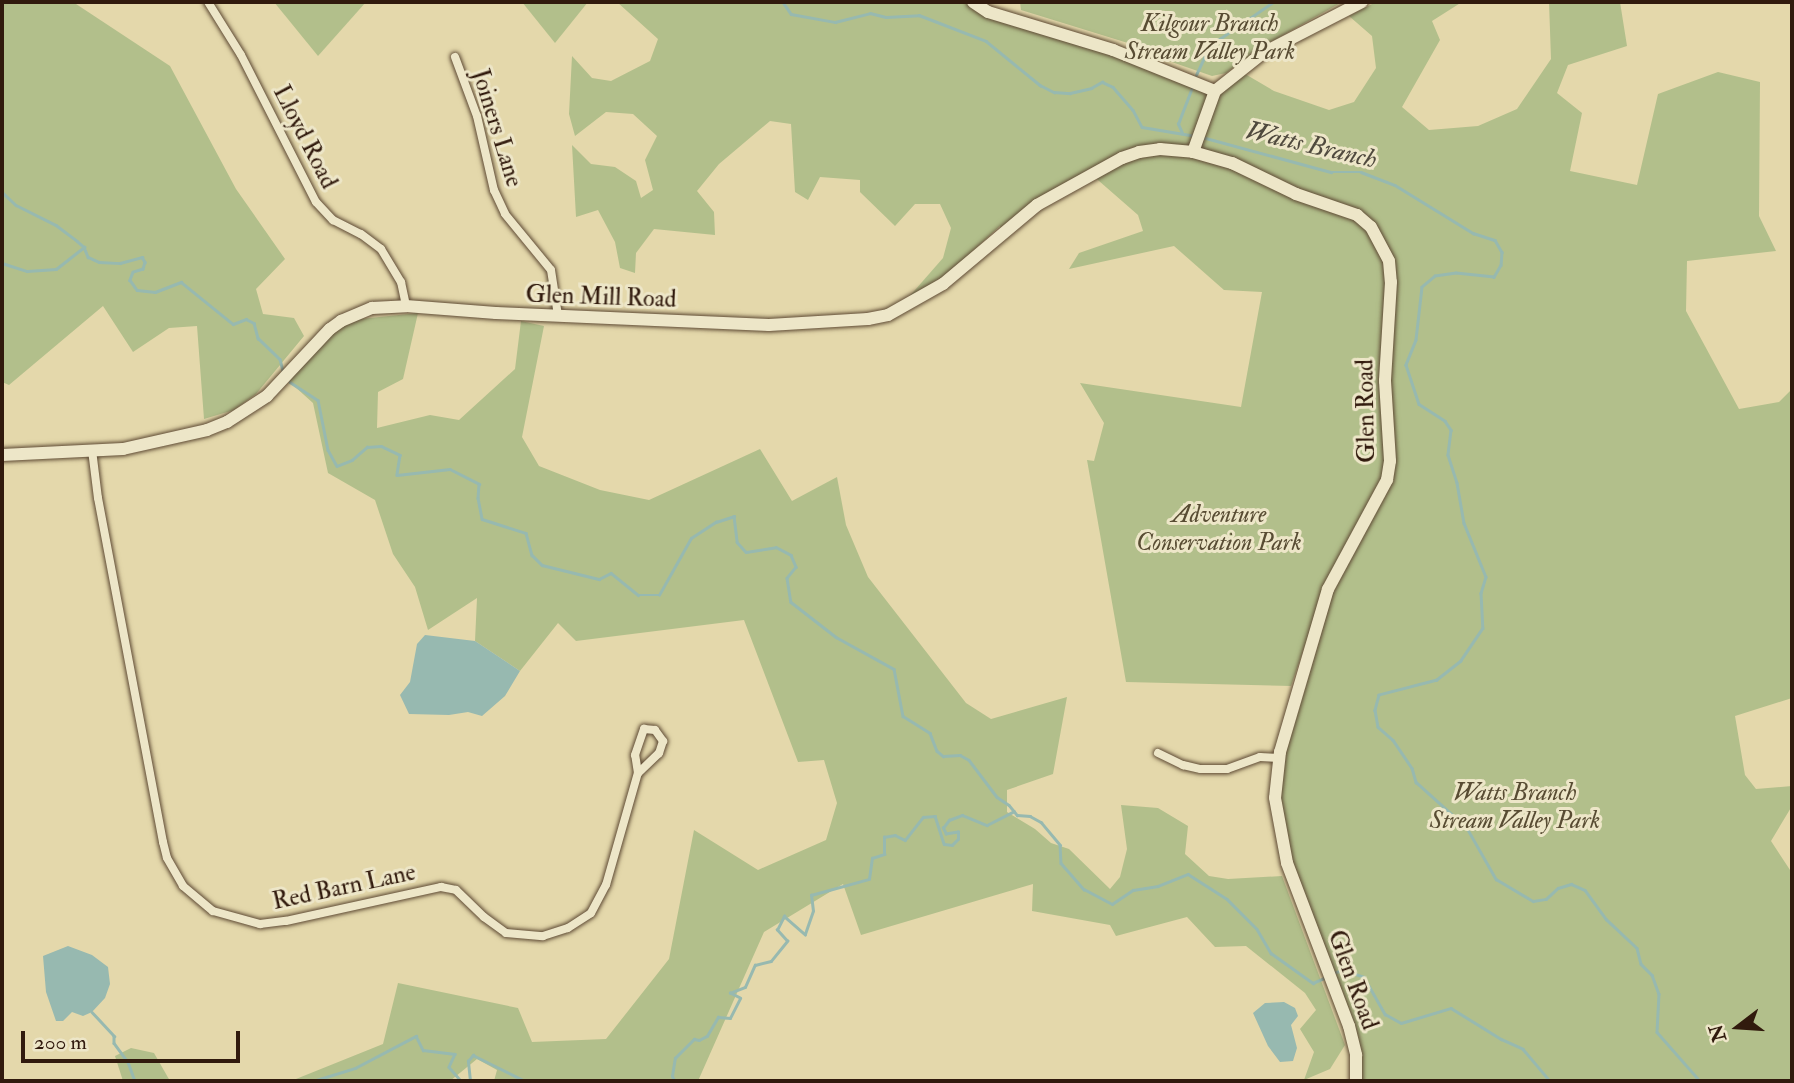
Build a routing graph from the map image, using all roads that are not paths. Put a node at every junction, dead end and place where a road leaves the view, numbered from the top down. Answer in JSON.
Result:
{"nodes":[{"id":1,"x":208,"y":2,"type":"edge"},
{"id":2,"x":973,"y":2,"type":"edge"},
{"id":3,"x":1362,"y":2,"type":"edge"},
{"id":4,"x":456,"y":57,"type":"dead end"},
{"id":5,"x":1215,"y":91,"type":"junction"},
{"id":6,"x":1195,"y":147,"type":"junction"},
{"id":7,"x":406,"y":306,"type":"junction"},
{"id":8,"x":558,"y":316,"type":"junction"},
{"id":9,"x":92,"y":450,"type":"junction"},
{"id":10,"x":2,"y":455,"type":"edge"},
{"id":11,"x":1158,"y":753,"type":"dead end"},
{"id":12,"x":1279,"y":758,"type":"junction"},
{"id":13,"x":638,"y":773,"type":"junction"},
{"id":14,"x":1356,"y":1081,"type":"edge"}],
"edges":[{"from":1,"to":7,"type":"street","name":"Lloyd Road"},
{"from":2,"to":5,"type":"main road"},
{"from":3,"to":5,"type":"main road"},
{"from":4,"to":8,"type":"street","name":"Joiners Lane"},
{"from":5,"to":6,"type":"main road"},
{"from":6,"to":8,"type":"main road","name":"Glen Mill Road"},
{"from":6,"to":12,"type":"main road","name":"Glen Road"},
{"from":7,"to":8,"type":"main road","name":"Glen Mill Road"},
{"from":7,"to":9,"type":"main road","name":"Glen Mill Road"},
{"from":9,"to":10,"type":"main road","name":"Glen Mill Road"},
{"from":9,"to":13,"type":"street","name":"Red Barn Lane"},
{"from":11,"to":12,"type":"street"},
{"from":12,"to":14,"type":"main road","name":"Glen Road"},
{"from":13,"to":13,"type":"street","name":"Red Barn Lane"}]}
